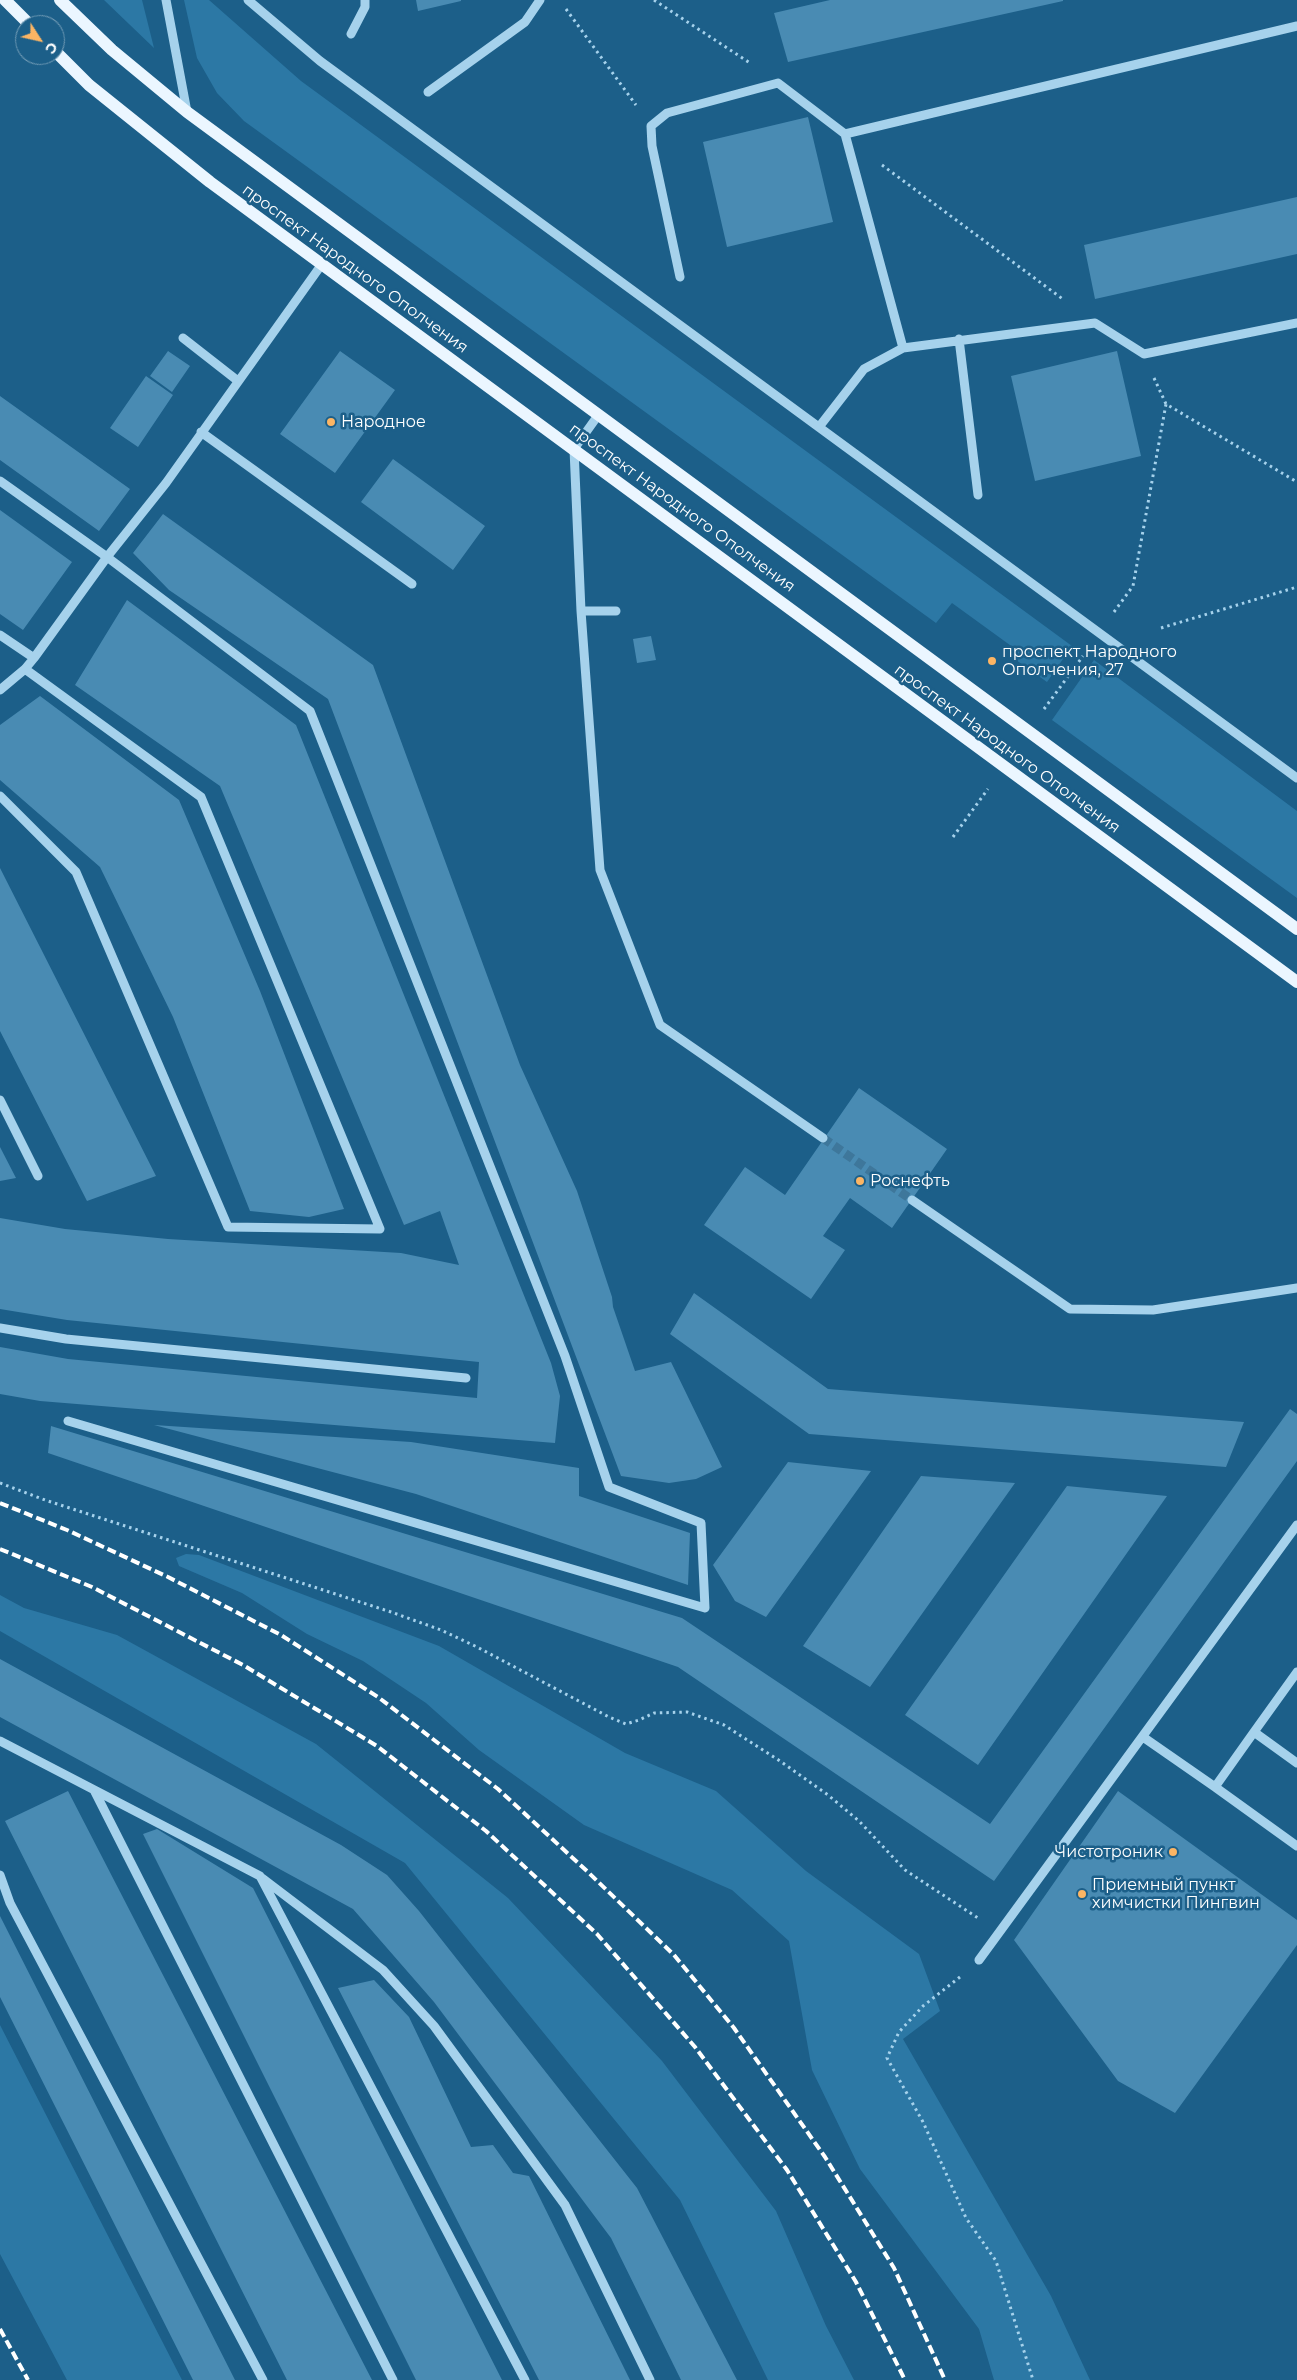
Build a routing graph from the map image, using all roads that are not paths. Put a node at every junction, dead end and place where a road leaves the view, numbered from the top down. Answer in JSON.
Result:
{"nodes":[{"id":1,"x":5,"y":0,"type":"edge"},
{"id":2,"x":60,"y":0,"type":"edge"},
{"id":3,"x":166,"y":0,"type":"edge"},
{"id":4,"x":248,"y":0,"type":"edge"},
{"id":5,"x":365,"y":0,"type":"edge"},
{"id":6,"x":540,"y":0,"type":"edge"},
{"id":7,"x":20,"y":15,"type":"edge"},
{"id":8,"x":1297,"y":26,"type":"edge"},
{"id":9,"x":351,"y":34,"type":"dead end"},
{"id":10,"x":65,"y":61,"type":"edge"},
{"id":11,"x":428,"y":92,"type":"dead end"},
{"id":12,"x":187,"y":112,"type":"junction"},
{"id":13,"x":845,"y":134,"type":"junction"},
{"id":14,"x":322,"y":264,"type":"junction"},
{"id":15,"x":680,"y":276,"type":"dead end"},
{"id":16,"x":1297,"y":323,"type":"edge"},
{"id":17,"x":183,"y":338,"type":"dead end"},
{"id":18,"x":959,"y":339,"type":"junction"},
{"id":19,"x":902,"y":348,"type":"junction"},
{"id":20,"x":238,"y":381,"type":"junction"},
{"id":21,"x":599,"y":414,"type":"junction"},
{"id":22,"x":820,"y":427,"type":"junction"},
{"id":23,"x":201,"y":432,"type":"junction"},
{"id":24,"x":574,"y":449,"type":"junction"},
{"id":25,"x":0,"y":481,"type":"edge"},
{"id":26,"x":978,"y":495,"type":"dead end"},
{"id":27,"x":107,"y":556,"type":"junction"},
{"id":28,"x":412,"y":584,"type":"dead end"},
{"id":29,"x":581,"y":611,"type":"junction"},
{"id":30,"x":616,"y":611,"type":"dead end"},
{"id":31,"x":0,"y":635,"type":"edge"},
{"id":32,"x":34,"y":658,"type":"junction"},
{"id":33,"x":25,"y":669,"type":"junction"},
{"id":34,"x":0,"y":690,"type":"edge"},
{"id":35,"x":1297,"y":778,"type":"edge"},
{"id":36,"x":0,"y":796,"type":"edge"},
{"id":37,"x":1297,"y":929,"type":"edge"},
{"id":38,"x":1297,"y":982,"type":"edge"},
{"id":39,"x":0,"y":1100,"type":"edge"},
{"id":40,"x":824,"y":1138,"type":"tunnel mouth"},
{"id":41,"x":38,"y":1176,"type":"dead end"},
{"id":42,"x":912,"y":1200,"type":"tunnel mouth"},
{"id":43,"x":1297,"y":1288,"type":"edge"},
{"id":44,"x":0,"y":1328,"type":"edge"},
{"id":45,"x":466,"y":1378,"type":"dead end"},
{"id":46,"x":68,"y":1421,"type":"dead end"},
{"id":47,"x":1297,"y":1525,"type":"edge"},
{"id":48,"x":1297,"y":1672,"type":"edge"},
{"id":49,"x":1254,"y":1732,"type":"junction"},
{"id":50,"x":1143,"y":1737,"type":"junction"},
{"id":51,"x":0,"y":1742,"type":"edge"},
{"id":52,"x":1297,"y":1762,"type":"edge"},
{"id":53,"x":1215,"y":1787,"type":"junction"},
{"id":54,"x":94,"y":1790,"type":"junction"},
{"id":55,"x":1297,"y":1846,"type":"edge"},
{"id":56,"x":0,"y":1875,"type":"edge"},
{"id":57,"x":260,"y":1876,"type":"junction"},
{"id":58,"x":979,"y":1960,"type":"road end"},
{"id":59,"x":264,"y":2380,"type":"edge"},
{"id":60,"x":393,"y":2380,"type":"edge"},
{"id":61,"x":525,"y":2380,"type":"edge"},
{"id":62,"x":650,"y":2380,"type":"edge"}],
"edges":[{"from":1,"to":7,"type":"main road"},
{"from":2,"to":12,"type":"main road","name":"проспект Народного Ополчения"},
{"from":3,"to":12,"type":"street"},
{"from":4,"to":22,"type":"street"},
{"from":5,"to":9,"type":"street"},
{"from":6,"to":11,"type":"street"},
{"from":8,"to":13,"type":"street"},
{"from":10,"to":14,"type":"main road","name":"проспект Народного Ополчения"},
{"from":12,"to":21,"type":"main road","name":"проспект Народного Ополчения"},
{"from":13,"to":15,"type":"street"},
{"from":13,"to":19,"type":"street"},
{"from":14,"to":20,"type":"street"},
{"from":14,"to":24,"type":"main road","name":"проспект Народного Ополчения"},
{"from":16,"to":18,"type":"street"},
{"from":17,"to":20,"type":"street"},
{"from":18,"to":19,"type":"street"},
{"from":18,"to":26,"type":"street"},
{"from":19,"to":22,"type":"street"},
{"from":20,"to":23,"type":"street"},
{"from":21,"to":24,"type":"street"},
{"from":21,"to":37,"type":"main road","name":"проспект Народного Ополчения"},
{"from":22,"to":35,"type":"street"},
{"from":23,"to":27,"type":"street"},
{"from":23,"to":28,"type":"street"},
{"from":24,"to":29,"type":"street"},
{"from":24,"to":38,"type":"main road","name":"проспект Народного Ополчения"},
{"from":25,"to":27,"type":"street"},
{"from":27,"to":32,"type":"street"},
{"from":27,"to":46,"type":"street"},
{"from":29,"to":30,"type":"street"},
{"from":29,"to":40,"type":"street"},
{"from":31,"to":32,"type":"street"},
{"from":32,"to":33,"type":"street"},
{"from":33,"to":34,"type":"street"},
{"from":33,"to":36,"type":"street"},
{"from":39,"to":41,"type":"street"},
{"from":42,"to":43,"type":"street"},
{"from":44,"to":45,"type":"street"},
{"from":47,"to":50,"type":"street"},
{"from":48,"to":49,"type":"street"},
{"from":49,"to":52,"type":"street"},
{"from":49,"to":53,"type":"street"},
{"from":50,"to":53,"type":"street"},
{"from":50,"to":58,"type":"street"},
{"from":51,"to":54,"type":"street"},
{"from":53,"to":55,"type":"street"},
{"from":54,"to":57,"type":"street"},
{"from":54,"to":60,"type":"street"},
{"from":56,"to":59,"type":"street"},
{"from":57,"to":61,"type":"street"},
{"from":57,"to":62,"type":"street"}]}
